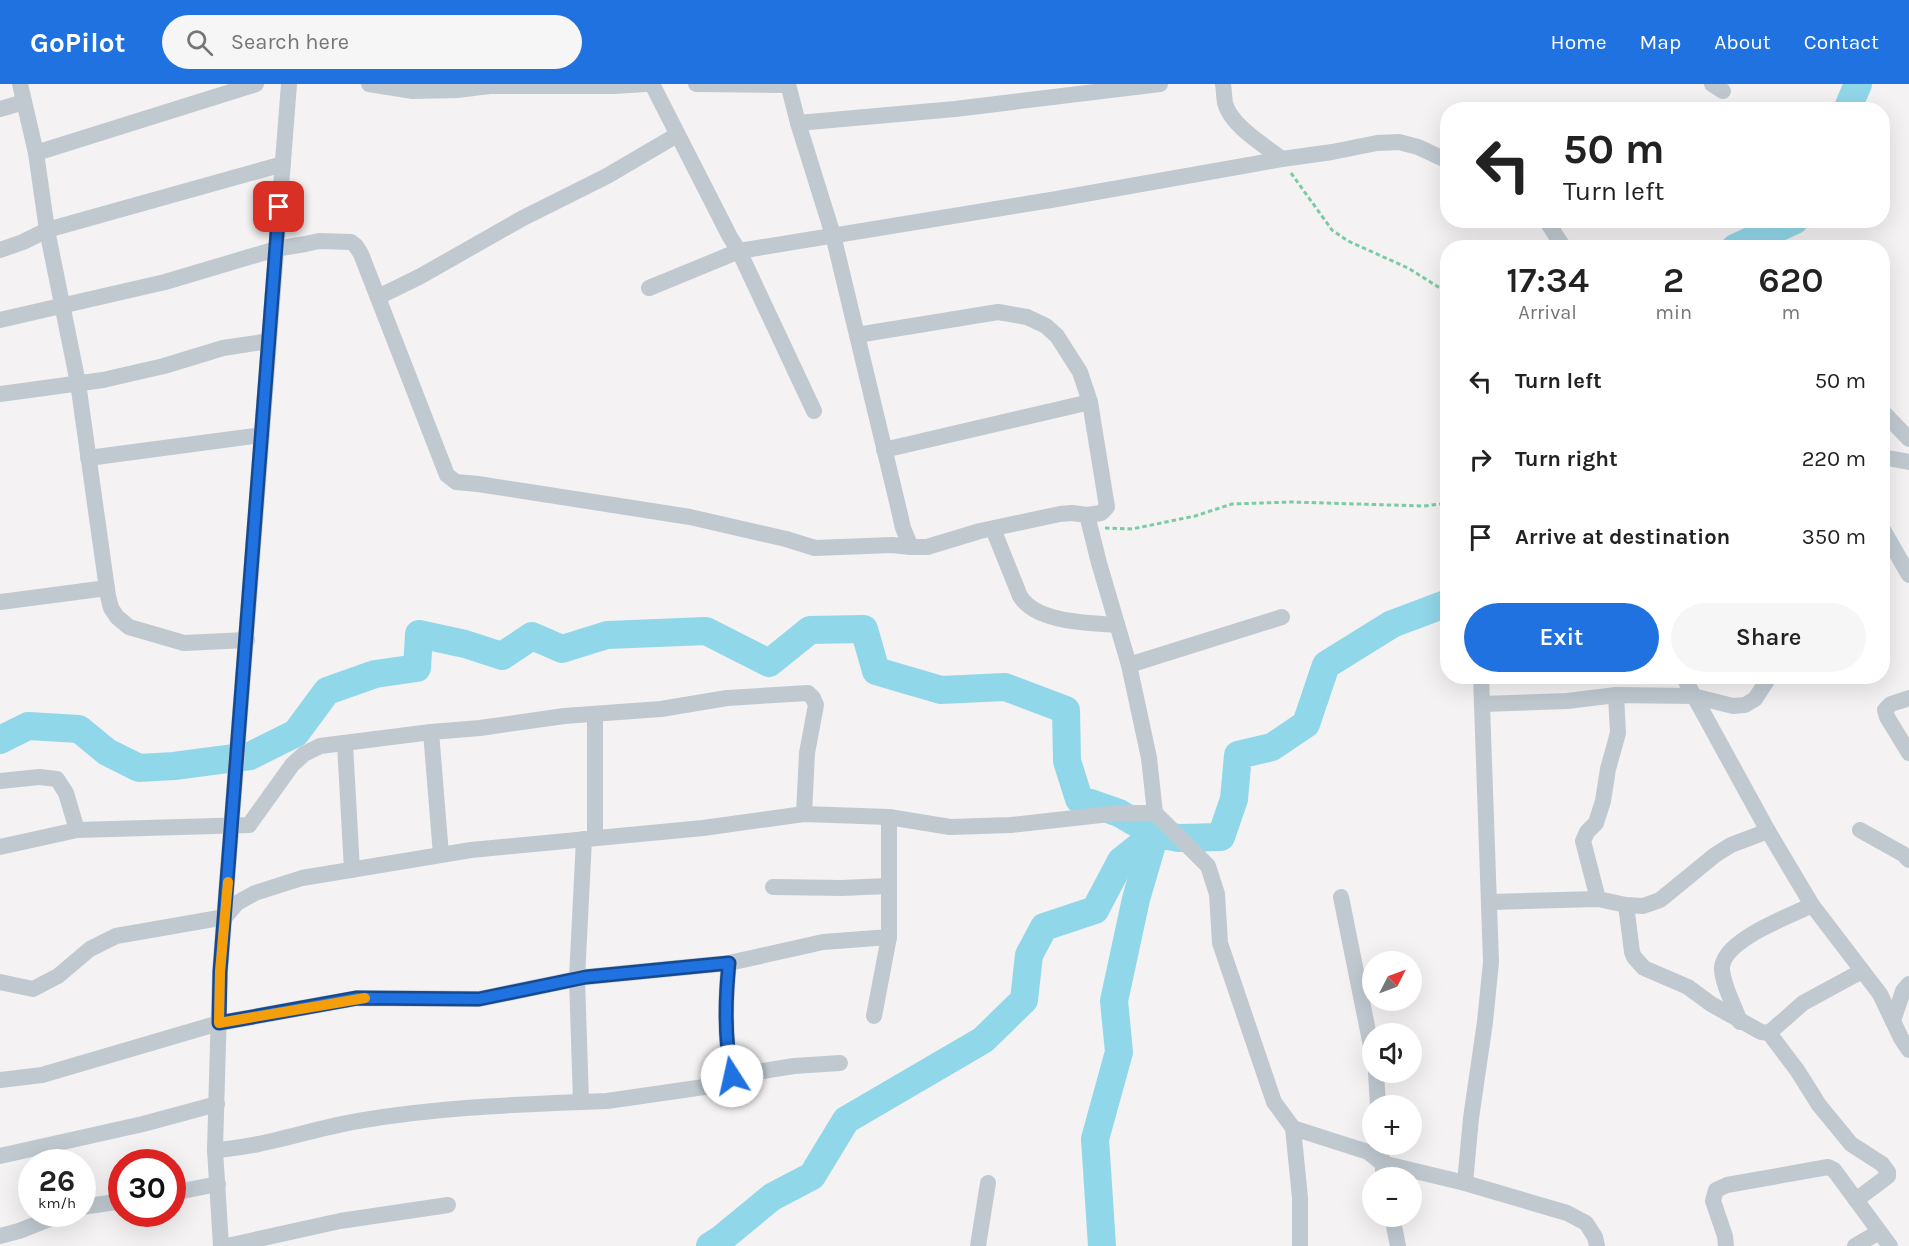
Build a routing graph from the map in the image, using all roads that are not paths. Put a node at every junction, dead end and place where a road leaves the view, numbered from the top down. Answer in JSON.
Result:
{"nodes":[{"id":1,"x":20,"y":84,"type":"edge"},
{"id":2,"x":256,"y":84,"type":"edge"},
{"id":3,"x":289,"y":84,"type":"edge"},
{"id":4,"x":369,"y":84,"type":"edge"},
{"id":5,"x":645,"y":84,"type":"edge"},
{"id":6,"x":652,"y":84,"type":"edge"},
{"id":7,"x":696,"y":84,"type":"edge"},
{"id":8,"x":1160,"y":84,"type":"edge"},
{"id":9,"x":1223,"y":84,"type":"edge"},
{"id":10,"x":615,"y":85,"type":"edge"},
{"id":11,"x":788,"y":85,"type":"edge"},
{"id":12,"x":24,"y":102,"type":"junction"},
{"id":13,"x":0,"y":109,"type":"edge"},
{"id":14,"x":798,"y":123,"type":"junction"},
{"id":15,"x":676,"y":135,"type":"junction"},
{"id":16,"x":36,"y":153,"type":"junction"},
{"id":17,"x":1440,"y":157,"type":"edge"},
{"id":18,"x":1282,"y":159,"type":"junction"},
{"id":19,"x":283,"y":164,"type":"junction"},
{"id":20,"x":47,"y":230,"type":"junction"},
{"id":21,"x":833,"y":235,"type":"junction"},
{"id":22,"x":276,"y":249,"type":"junction"},
{"id":23,"x":0,"y":250,"type":"edge"},
{"id":24,"x":739,"y":251,"type":"junction"},
{"id":25,"x":649,"y":288,"type":"dead end"},
{"id":26,"x":378,"y":297,"type":"junction"},
{"id":27,"x":62,"y":307,"type":"junction"},
{"id":28,"x":0,"y":320,"type":"edge"},
{"id":29,"x":857,"y":335,"type":"junction"},
{"id":30,"x":269,"y":341,"type":"junction"},
{"id":31,"x":78,"y":383,"type":"junction"},
{"id":32,"x":0,"y":394,"type":"edge"},
{"id":33,"x":1090,"y":402,"type":"junction"},
{"id":34,"x":814,"y":411,"type":"dead end"},
{"id":35,"x":1890,"y":419,"type":"edge"},
{"id":36,"x":262,"y":435,"type":"junction"},
{"id":37,"x":1909,"y":439,"type":"edge"},
{"id":38,"x":884,"y":450,"type":"junction"},
{"id":39,"x":88,"y":458,"type":"junction"},
{"id":40,"x":1890,"y":458,"type":"edge"},
{"id":41,"x":1909,"y":462,"type":"edge"},
{"id":42,"x":1089,"y":521,"type":"junction"},
{"id":43,"x":993,"y":529,"type":"junction"},
{"id":44,"x":1890,"y":542,"type":"edge"},
{"id":45,"x":911,"y":547,"type":"junction"},
{"id":46,"x":1909,"y":575,"type":"edge"},
{"id":47,"x":107,"y":588,"type":"junction"},
{"id":48,"x":0,"y":602,"type":"edge"},
{"id":49,"x":1282,"y":617,"type":"dead end"},
{"id":50,"x":1117,"y":625,"type":"junction"},
{"id":51,"x":247,"y":640,"type":"junction"},
{"id":52,"x":1130,"y":665,"type":"junction"},
{"id":53,"x":1481,"y":684,"type":"edge"},
{"id":54,"x":1687,"y":684,"type":"edge"},
{"id":55,"x":1765,"y":684,"type":"edge"},
{"id":56,"x":1616,"y":695,"type":"junction"},
{"id":57,"x":1693,"y":696,"type":"junction"},
{"id":58,"x":1909,"y":698,"type":"edge"},
{"id":59,"x":1482,"y":704,"type":"junction"},
{"id":60,"x":595,"y":714,"type":"junction"},
{"id":61,"x":431,"y":732,"type":"junction"},
{"id":62,"x":345,"y":744,"type":"junction"},
{"id":63,"x":1909,"y":753,"type":"edge"},
{"id":64,"x":0,"y":781,"type":"edge"},
{"id":65,"x":1155,"y":813,"type":"junction"},
{"id":66,"x":804,"y":814,"type":"junction"},
{"id":67,"x":889,"y":817,"type":"junction"},
{"id":68,"x":232,"y":825,"type":"junction"},
{"id":69,"x":77,"y":830,"type":"junction"},
{"id":70,"x":1860,"y":830,"type":"dead end"},
{"id":71,"x":1768,"y":831,"type":"junction"},
{"id":72,"x":590,"y":838,"type":"junction"},
{"id":73,"x":0,"y":846,"type":"edge"},
{"id":74,"x":441,"y":855,"type":"junction"},
{"id":75,"x":1909,"y":861,"type":"edge"},
{"id":76,"x":352,"y":870,"type":"junction"},
{"id":77,"x":888,"y":886,"type":"junction"},
{"id":78,"x":773,"y":887,"type":"dead end"},
{"id":79,"x":1341,"y":897,"type":"dead end"},
{"id":80,"x":1598,"y":899,"type":"junction"},
{"id":81,"x":1490,"y":902,"type":"junction"},
{"id":82,"x":1626,"y":905,"type":"junction"},
{"id":83,"x":1812,"y":905,"type":"junction"},
{"id":84,"x":225,"y":917,"type":"junction"},
{"id":85,"x":889,"y":937,"type":"junction"},
{"id":86,"x":729,"y":963,"type":"junction"},
{"id":87,"x":1862,"y":971,"type":"junction"},
{"id":88,"x":577,"y":978,"type":"junction"},
{"id":89,"x":0,"y":982,"type":"edge"},
{"id":90,"x":1909,"y":984,"type":"edge"},
{"id":91,"x":874,"y":1016,"type":"dead end"},
{"id":92,"x":1893,"y":1021,"type":"junction"},
{"id":93,"x":1740,"y":1022,"type":"junction"},
{"id":94,"x":219,"y":1023,"type":"junction"},
{"id":95,"x":1367,"y":1023,"type":"edge"},
{"id":96,"x":1769,"y":1032,"type":"junction"},
{"id":97,"x":1909,"y":1050,"type":"edge"},
{"id":98,"x":840,"y":1063,"type":"dead end"},
{"id":99,"x":732,"y":1076,"type":"junction"},
{"id":100,"x":0,"y":1080,"type":"edge"},
{"id":101,"x":581,"y":1102,"type":"junction"},
{"id":102,"x":217,"y":1104,"type":"junction"},
{"id":103,"x":1293,"y":1128,"type":"junction"},
{"id":104,"x":215,"y":1150,"type":"junction"},
{"id":105,"x":0,"y":1156,"type":"edge"},
{"id":106,"x":1380,"y":1167,"type":"edge"},
{"id":107,"x":1422,"y":1177,"type":"edge"},
{"id":108,"x":988,"y":1183,"type":"dead end"},
{"id":109,"x":1465,"y":1183,"type":"junction"},
{"id":110,"x":218,"y":1184,"type":"junction"},
{"id":111,"x":186,"y":1190,"type":"edge"},
{"id":112,"x":1856,"y":1200,"type":"junction"},
{"id":113,"x":448,"y":1204,"type":"dead end"},
{"id":114,"x":29,"y":1227,"type":"edge"},
{"id":115,"x":1394,"y":1227,"type":"edge"},
{"id":116,"x":1879,"y":1232,"type":"junction"},
{"id":117,"x":0,"y":1236,"type":"edge"},
{"id":118,"x":221,"y":1246,"type":"edge"},
{"id":119,"x":227,"y":1246,"type":"edge"},
{"id":120,"x":978,"y":1246,"type":"edge"},
{"id":121,"x":1300,"y":1246,"type":"edge"},
{"id":122,"x":1398,"y":1246,"type":"edge"},
{"id":123,"x":1597,"y":1246,"type":"edge"},
{"id":124,"x":1726,"y":1246,"type":"edge"},
{"id":125,"x":1855,"y":1246,"type":"edge"},
{"id":126,"x":1890,"y":1246,"type":"edge"}],
"edges":[{"from":1,"to":12,"type":"street"},
{"from":2,"to":16,"type":"street"},
{"from":3,"to":19,"type":"street"},
{"from":4,"to":10,"type":"street"},
{"from":5,"to":10,"type":"street"},
{"from":6,"to":15,"type":"street"},
{"from":7,"to":11,"type":"street"},
{"from":8,"to":14,"type":"street"},
{"from":9,"to":18,"type":"street"},
{"from":11,"to":14,"type":"street"},
{"from":12,"to":13,"type":"street"},
{"from":12,"to":16,"type":"street"},
{"from":14,"to":21,"type":"street"},
{"from":15,"to":24,"type":"street"},
{"from":15,"to":26,"type":"street"},
{"from":16,"to":20,"type":"street"},
{"from":17,"to":18,"type":"street"},
{"from":18,"to":21,"type":"street"},
{"from":19,"to":20,"type":"street"},
{"from":19,"to":22,"type":"street"},
{"from":20,"to":23,"type":"street"},
{"from":20,"to":27,"type":"street"},
{"from":21,"to":24,"type":"street"},
{"from":21,"to":29,"type":"street"},
{"from":22,"to":26,"type":"street"},
{"from":22,"to":27,"type":"street"},
{"from":22,"to":30,"type":"street"},
{"from":24,"to":25,"type":"street"},
{"from":24,"to":34,"type":"street"},
{"from":26,"to":45,"type":"street"},
{"from":27,"to":28,"type":"street"},
{"from":27,"to":31,"type":"street"},
{"from":29,"to":33,"type":"street"},
{"from":29,"to":38,"type":"street"},
{"from":30,"to":31,"type":"street"},
{"from":30,"to":36,"type":"street"},
{"from":31,"to":32,"type":"street"},
{"from":31,"to":39,"type":"street"},
{"from":33,"to":38,"type":"street"},
{"from":33,"to":42,"type":"street"},
{"from":35,"to":37,"type":"street"},
{"from":36,"to":39,"type":"street"},
{"from":36,"to":51,"type":"street"},
{"from":38,"to":45,"type":"street"},
{"from":39,"to":47,"type":"street"},
{"from":40,"to":41,"type":"street"},
{"from":42,"to":43,"type":"street"},
{"from":42,"to":50,"type":"street"},
{"from":43,"to":45,"type":"street"},
{"from":43,"to":50,"type":"street"},
{"from":44,"to":46,"type":"street"},
{"from":47,"to":48,"type":"street"},
{"from":47,"to":51,"type":"street"},
{"from":49,"to":52,"type":"street"},
{"from":50,"to":52,"type":"street"},
{"from":51,"to":68,"type":"street"},
{"from":52,"to":65,"type":"street"},
{"from":53,"to":59,"type":"street"},
{"from":54,"to":57,"type":"street"},
{"from":55,"to":57,"type":"street"},
{"from":56,"to":57,"type":"street"},
{"from":56,"to":59,"type":"street"},
{"from":56,"to":80,"type":"street"},
{"from":57,"to":71,"type":"street"},
{"from":58,"to":63,"type":"street"},
{"from":59,"to":81,"type":"street"},
{"from":60,"to":61,"type":"street"},
{"from":60,"to":66,"type":"street"},
{"from":60,"to":72,"type":"street"},
{"from":61,"to":62,"type":"street"},
{"from":61,"to":74,"type":"street"},
{"from":62,"to":68,"type":"street"},
{"from":62,"to":76,"type":"street"},
{"from":64,"to":69,"type":"street"},
{"from":65,"to":67,"type":"street"},
{"from":65,"to":103,"type":"street"},
{"from":66,"to":67,"type":"street"},
{"from":66,"to":72,"type":"street"},
{"from":67,"to":77,"type":"street"},
{"from":68,"to":69,"type":"street"},
{"from":68,"to":84,"type":"street"},
{"from":69,"to":73,"type":"street"},
{"from":70,"to":75,"type":"street"},
{"from":71,"to":82,"type":"street"},
{"from":71,"to":83,"type":"street"},
{"from":72,"to":74,"type":"street"},
{"from":72,"to":88,"type":"street"},
{"from":74,"to":76,"type":"street"},
{"from":76,"to":84,"type":"street"},
{"from":77,"to":78,"type":"street"},
{"from":77,"to":85,"type":"street"},
{"from":79,"to":95,"type":"street"},
{"from":80,"to":81,"type":"street"},
{"from":80,"to":82,"type":"street"},
{"from":81,"to":109,"type":"street"},
{"from":82,"to":93,"type":"street"},
{"from":83,"to":87,"type":"street"},
{"from":83,"to":93,"type":"street"},
{"from":84,"to":89,"type":"street"},
{"from":84,"to":94,"type":"street"},
{"from":85,"to":86,"type":"street"},
{"from":85,"to":91,"type":"street"},
{"from":86,"to":88,"type":"street"},
{"from":86,"to":99,"type":"street"},
{"from":87,"to":92,"type":"street"},
{"from":87,"to":96,"type":"street"},
{"from":88,"to":94,"type":"street"},
{"from":88,"to":101,"type":"street"},
{"from":90,"to":92,"type":"street"},
{"from":92,"to":97,"type":"street"},
{"from":93,"to":96,"type":"street"},
{"from":94,"to":100,"type":"street"},
{"from":94,"to":102,"type":"street"},
{"from":96,"to":112,"type":"street"},
{"from":98,"to":99,"type":"street"},
{"from":99,"to":101,"type":"street"},
{"from":101,"to":104,"type":"street"},
{"from":102,"to":104,"type":"street"},
{"from":102,"to":105,"type":"street"},
{"from":103,"to":106,"type":"street"},
{"from":103,"to":121,"type":"street"},
{"from":104,"to":110,"type":"street"},
{"from":107,"to":109,"type":"street"},
{"from":108,"to":120,"type":"street"},
{"from":109,"to":123,"type":"street"},
{"from":110,"to":111,"type":"street"},
{"from":110,"to":118,"type":"street"},
{"from":112,"to":116,"type":"street"},
{"from":112,"to":124,"type":"street"},
{"from":113,"to":119,"type":"street"},
{"from":114,"to":117,"type":"street"},
{"from":115,"to":122,"type":"street"},
{"from":116,"to":125,"type":"street"},
{"from":116,"to":126,"type":"street"}]}
